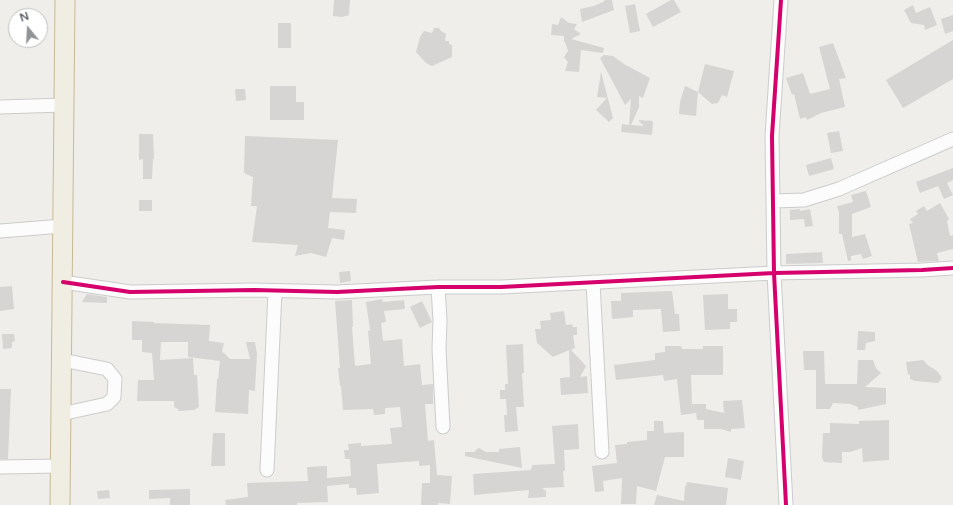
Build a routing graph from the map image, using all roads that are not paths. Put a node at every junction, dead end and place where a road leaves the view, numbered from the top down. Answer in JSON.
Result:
{"nodes":[{"id":1,"x":65,"y":0,"type":"edge"},
{"id":2,"x":781,"y":0,"type":"edge"},
{"id":3,"x":64,"y":105,"type":"junction"},
{"id":4,"x":0,"y":107,"type":"edge"},
{"id":5,"x":953,"y":139,"type":"edge"},
{"id":6,"x":773,"y":201,"type":"junction"},
{"id":7,"x":63,"y":226,"type":"junction"},
{"id":8,"x":0,"y":231,"type":"edge"},
{"id":9,"x":953,"y":268,"type":"edge"},
{"id":10,"x":774,"y":273,"type":"junction"},
{"id":11,"x":63,"y":282,"type":"junction"},
{"id":12,"x":593,"y":282,"type":"junction"},
{"id":13,"x":438,"y":287,"type":"junction"},
{"id":14,"x":275,"y":291,"type":"junction"},
{"id":15,"x":62,"y":360,"type":"junction"},
{"id":16,"x":61,"y":414,"type":"junction"},
{"id":17,"x":443,"y":427,"type":"dead end"},
{"id":18,"x":602,"y":452,"type":"dead end"},
{"id":19,"x":60,"y":466,"type":"junction"},
{"id":20,"x":0,"y":467,"type":"edge"},
{"id":21,"x":267,"y":470,"type":"dead end"},
{"id":22,"x":60,"y":505,"type":"edge"},
{"id":23,"x":786,"y":505,"type":"edge"}],
"edges":[{"from":1,"to":3,"type":"highway"},
{"from":2,"to":6,"type":"street"},
{"from":3,"to":4,"type":"street"},
{"from":3,"to":7,"type":"highway"},
{"from":5,"to":6,"type":"street"},
{"from":6,"to":10,"type":"street"},
{"from":7,"to":8,"type":"street"},
{"from":7,"to":11,"type":"highway"},
{"from":9,"to":10,"type":"street"},
{"from":10,"to":12,"type":"street"},
{"from":10,"to":23,"type":"street"},
{"from":11,"to":14,"type":"street"},
{"from":11,"to":15,"type":"highway"},
{"from":12,"to":13,"type":"street"},
{"from":12,"to":18,"type":"street"},
{"from":13,"to":14,"type":"street"},
{"from":13,"to":17,"type":"street"},
{"from":14,"to":21,"type":"street"},
{"from":15,"to":16,"type":"highway"},
{"from":15,"to":16,"type":"street"},
{"from":16,"to":19,"type":"highway"},
{"from":19,"to":20,"type":"street"},
{"from":19,"to":22,"type":"highway"}]}
